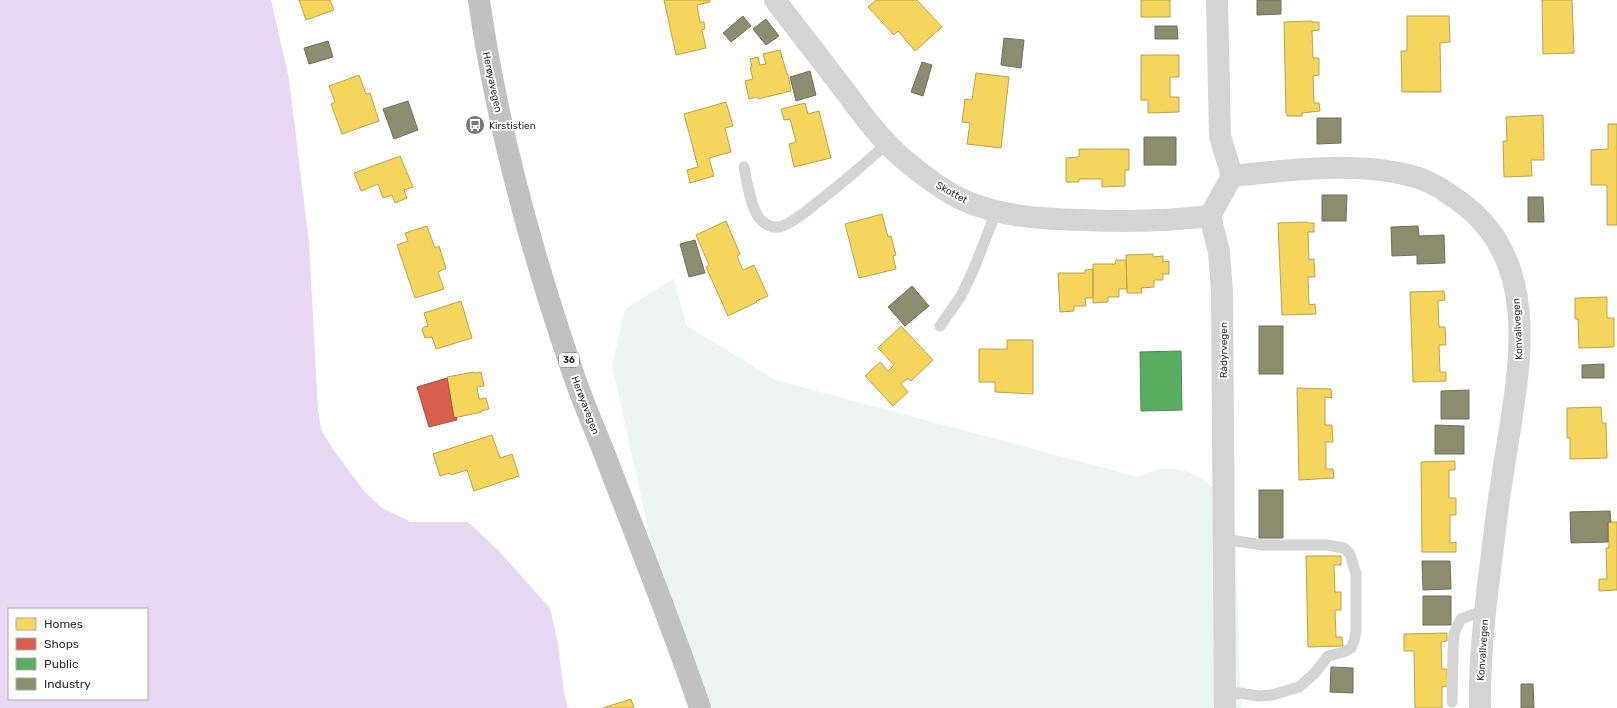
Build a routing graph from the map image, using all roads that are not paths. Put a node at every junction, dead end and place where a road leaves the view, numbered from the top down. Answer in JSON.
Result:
{"nodes":[{"id":1,"x":479,"y":0,"type":"edge"},
{"id":2,"x":775,"y":0,"type":"edge"},
{"id":3,"x":1217,"y":0,"type":"edge"},
{"id":4,"x":887,"y":143,"type":"junction"},
{"id":5,"x":744,"y":167,"type":"dead end"},
{"id":6,"x":1232,"y":176,"type":"junction"},
{"id":7,"x":996,"y":212,"type":"junction"},
{"id":8,"x":1210,"y":216,"type":"junction"},
{"id":9,"x":940,"y":326,"type":"dead end"},
{"id":10,"x":1223,"y":539,"type":"junction"},
{"id":11,"x":1485,"y":610,"type":"junction"},
{"id":12,"x":1225,"y":701,"type":"edge"},
{"id":13,"x":1452,"y":702,"type":"dead end"},
{"id":14,"x":700,"y":708,"type":"edge"},
{"id":15,"x":1480,"y":708,"type":"edge"}],
"edges":[{"from":1,"to":14,"type":"highway","name":"Herøyavegen","number":"36"},
{"from":2,"to":4,"type":"street","name":"Skottet"},
{"from":3,"to":6,"type":"street"},
{"from":4,"to":5,"type":"lane"},
{"from":4,"to":7,"type":"street","name":"Skottet"},
{"from":6,"to":8,"type":"street"},
{"from":6,"to":11,"type":"street","name":"Konvallvegen"},
{"from":7,"to":8,"type":"street","name":"Skottet"},
{"from":7,"to":9,"type":"lane"},
{"from":8,"to":10,"type":"street","name":"Rådyrvegen"},
{"from":10,"to":12,"type":"street","name":"Rådyrvegen"},
{"from":10,"to":12,"type":"lane"},
{"from":11,"to":13,"type":"lane"},
{"from":11,"to":15,"type":"street","name":"Konvallvegen"}]}
